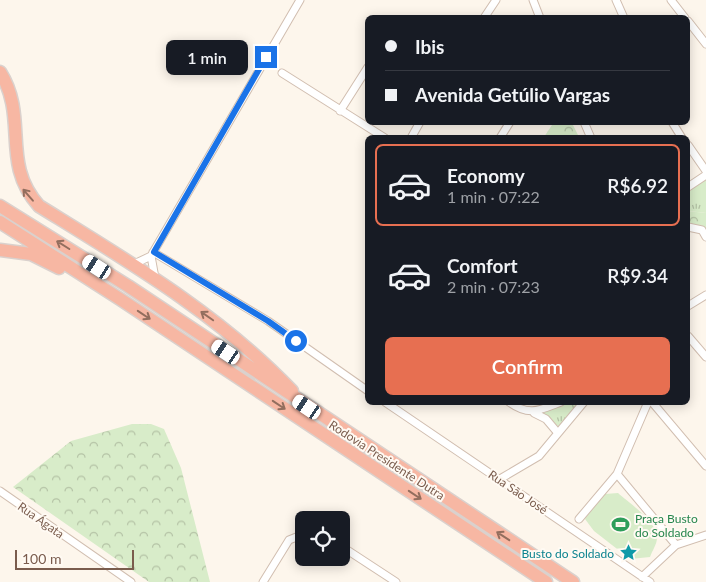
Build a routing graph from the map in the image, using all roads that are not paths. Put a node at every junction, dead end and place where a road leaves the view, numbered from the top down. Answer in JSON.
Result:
{"nodes":[{"id":1,"x":300,"y":0,"type":"edge"},
{"id":2,"x":496,"y":0,"type":"edge"},
{"id":3,"x":533,"y":0,"type":"edge"},
{"id":4,"x":616,"y":0,"type":"edge"},
{"id":5,"x":671,"y":0,"type":"edge"},
{"id":6,"x":486,"y":15,"type":"edge"},
{"id":7,"x":539,"y":15,"type":"edge"},
{"id":8,"x":623,"y":15,"type":"edge"},
{"id":9,"x":682,"y":15,"type":"edge"},
{"id":10,"x":690,"y":24,"type":"edge"},
{"id":11,"x":706,"y":44,"type":"edge"},
{"id":12,"x":0,"y":72,"type":"edge"},
{"id":13,"x":365,"y":72,"type":"edge"},
{"id":14,"x":282,"y":73,"type":"dead end"},
{"id":15,"x":340,"y":111,"type":"junction"},
{"id":16,"x":380,"y":135,"type":"edge"},
{"id":17,"x":690,"y":148,"type":"edge"},
{"id":18,"x":706,"y":173,"type":"edge"},
{"id":19,"x":690,"y":185,"type":"edge"},
{"id":20,"x":0,"y":206,"type":"edge"},
{"id":21,"x":0,"y":222,"type":"edge"},
{"id":22,"x":690,"y":227,"type":"edge"},
{"id":23,"x":706,"y":237,"type":"edge"},
{"id":24,"x":0,"y":250,"type":"edge"},
{"id":25,"x":152,"y":254,"type":"junction"},
{"id":26,"x":132,"y":265,"type":"junction"},
{"id":27,"x":155,"y":280,"type":"junction"},
{"id":28,"x":706,"y":295,"type":"edge"},
{"id":29,"x":120,"y":299,"type":"junction"},
{"id":30,"x":690,"y":305,"type":"edge"},
{"id":31,"x":690,"y":338,"type":"edge"},
{"id":32,"x":706,"y":357,"type":"edge"},
{"id":33,"x":365,"y":388,"type":"edge"},
{"id":34,"x":389,"y":405,"type":"edge"},
{"id":35,"x":513,"y":405,"type":"edge"},
{"id":36,"x":554,"y":405,"type":"edge"},
{"id":37,"x":581,"y":405,"type":"edge"},
{"id":38,"x":647,"y":405,"type":"edge"},
{"id":39,"x":655,"y":405,"type":"edge"},
{"id":40,"x":307,"y":407,"type":"junction"},
{"id":41,"x":534,"y":413,"type":"junction"},
{"id":42,"x":558,"y":432,"type":"junction"},
{"id":43,"x":706,"y":466,"type":"edge"},
{"id":44,"x":617,"y":474,"type":"junction"},
{"id":45,"x":500,"y":479,"type":"junction"},
{"id":46,"x":0,"y":492,"type":"edge"},
{"id":47,"x":579,"y":519,"type":"dead end"},
{"id":48,"x":706,"y":535,"type":"edge"},
{"id":49,"x":295,"y":538,"type":"edge"},
{"id":50,"x":676,"y":545,"type":"junction"},
{"id":51,"x":350,"y":552,"type":"edge"},
{"id":52,"x":642,"y":577,"type":"junction"},
{"id":53,"x":131,"y":582,"type":"edge"},
{"id":54,"x":264,"y":582,"type":"edge"},
{"id":55,"x":396,"y":582,"type":"edge"},
{"id":56,"x":546,"y":582,"type":"edge"},
{"id":57,"x":573,"y":582,"type":"edge"},
{"id":58,"x":650,"y":582,"type":"edge"}],
"edges":[{"from":1,"to":25,"type":"street"},
{"from":2,"to":6,"type":"street"},
{"from":3,"to":7,"type":"street"},
{"from":4,"to":8,"type":"street"},
{"from":5,"to":9,"type":"street"},
{"from":10,"to":11,"type":"street"},
{"from":26,"to":12,"type":"highway","one_way":true},
{"from":13,"to":15,"type":"street"},
{"from":14,"to":15,"type":"street"},
{"from":15,"to":16,"type":"street"},
{"from":17,"to":18,"type":"street"},
{"from":18,"to":19,"type":"street"},
{"from":40,"to":20,"type":"highway","name":"Rodovia Presidente Dutra","one_way":true},
{"from":21,"to":29,"type":"highway","name":"Rodovia Presidente Dutra"},
{"from":22,"to":23,"type":"street"},
{"from":24,"to":29,"type":"highway"},
{"from":25,"to":26,"type":"street"},
{"from":25,"to":27,"type":"street"},
{"from":25,"to":33,"type":"street"},
{"from":26,"to":27,"type":"highway"},
{"from":40,"to":27,"type":"highway","one_way":true},
{"from":28,"to":30,"type":"street"},
{"from":29,"to":56,"type":"highway","name":"Rodovia Presidente Dutra","one_way":true},
{"from":31,"to":32,"type":"street"},
{"from":34,"to":45,"type":"street","name":"Rua São José"},
{"from":35,"to":41,"type":"street"},
{"from":36,"to":41,"type":"street"},
{"from":37,"to":42,"type":"street"},
{"from":38,"to":44,"type":"street"},
{"from":39,"to":43,"type":"street"},
{"from":57,"to":40,"type":"highway","name":"Rodovia Presidente Dutra","one_way":true},
{"from":41,"to":42,"type":"street"},
{"from":42,"to":45,"type":"street"},
{"from":44,"to":47,"type":"street"},
{"from":44,"to":50,"type":"street"},
{"from":45,"to":52,"type":"street","name":"Rua São José"},
{"from":46,"to":53,"type":"street","name":"Rua Ágata"},
{"from":48,"to":50,"type":"street"},
{"from":49,"to":54,"type":"street"},
{"from":50,"to":52,"type":"street"},
{"from":51,"to":55,"type":"street"},
{"from":52,"to":58,"type":"street","name":"Rua São José"}]}
